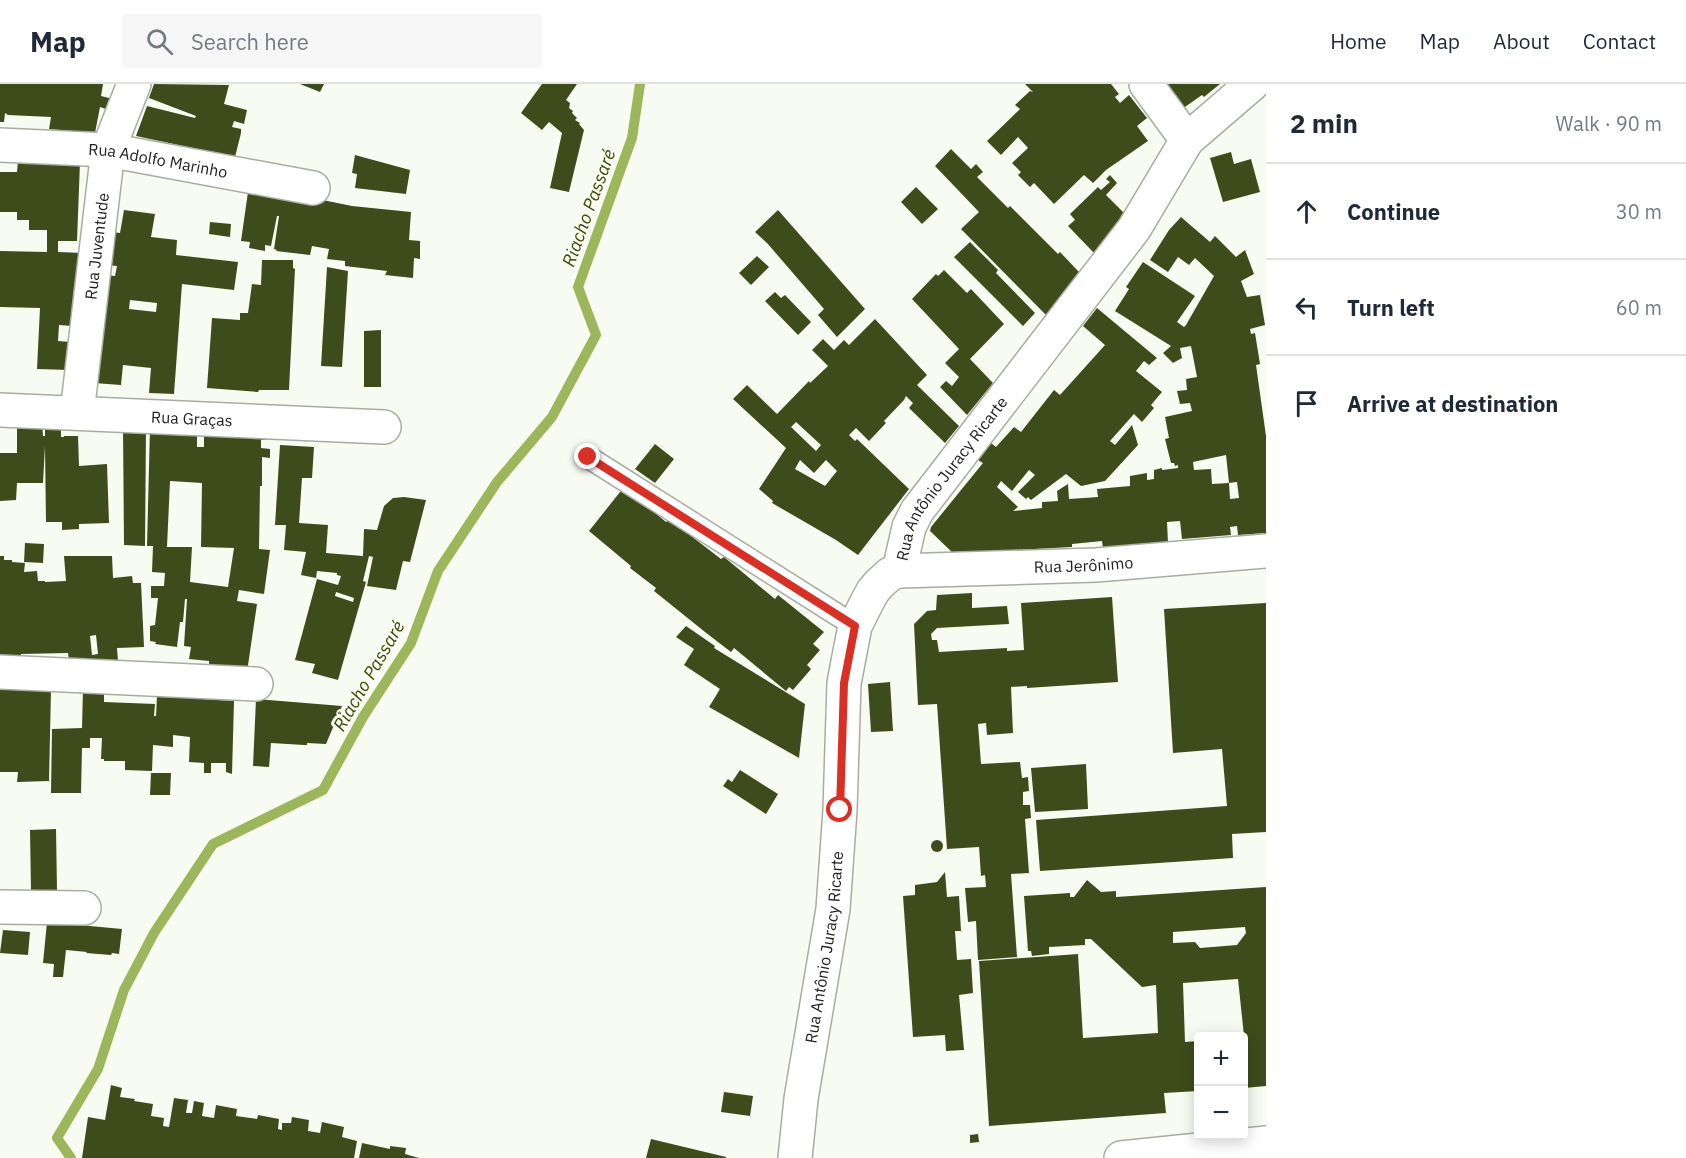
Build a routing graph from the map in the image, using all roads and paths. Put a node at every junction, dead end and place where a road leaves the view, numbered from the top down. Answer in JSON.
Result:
{"nodes":[{"id":1,"x":134,"y":84,"type":"edge"},
{"id":2,"x":1146,"y":84,"type":"edge"},
{"id":3,"x":1251,"y":84,"type":"edge"},
{"id":4,"x":1187,"y":140,"type":"junction"},
{"id":5,"x":0,"y":145,"type":"edge"},
{"id":6,"x":108,"y":150,"type":"junction"},
{"id":7,"x":313,"y":188,"type":"dead end"},
{"id":8,"x":0,"y":411,"type":"edge"},
{"id":9,"x":77,"y":413,"type":"junction"},
{"id":10,"x":384,"y":427,"type":"dead end"},
{"id":11,"x":588,"y":457,"type":"dead end"},
{"id":12,"x":1266,"y":551,"type":"edge"},
{"id":13,"x":899,"y":571,"type":"junction"},
{"id":14,"x":855,"y":626,"type":"junction"},
{"id":15,"x":0,"y":672,"type":"edge"},
{"id":16,"x":256,"y":684,"type":"dead end"},
{"id":17,"x":0,"y":907,"type":"edge"},
{"id":18,"x":84,"y":908,"type":"dead end"},
{"id":19,"x":1266,"y":1143,"type":"edge"},
{"id":20,"x":795,"y":1158,"type":"edge"},
{"id":21,"x":1121,"y":1158,"type":"edge"}],
"edges":[{"from":1,"to":6,"type":"street","name":"Rua Juventude"},
{"from":2,"to":4,"type":"street"},
{"from":3,"to":4,"type":"street","name":"Rua Antônio Juracy Ricarte"},
{"from":4,"to":13,"type":"street","name":"Rua Antônio Juracy Ricarte"},
{"from":5,"to":6,"type":"street","name":"Rua Adolfo Marinho"},
{"from":6,"to":7,"type":"street","name":"Rua Adolfo Marinho"},
{"from":6,"to":9,"type":"street","name":"Rua Juventude"},
{"from":8,"to":9,"type":"street","name":"Rua Graças"},
{"from":9,"to":10,"type":"street","name":"Rua Graças"},
{"from":11,"to":14,"type":"lane"},
{"from":12,"to":13,"type":"street","name":"Rua Jerônimo"},
{"from":13,"to":14,"type":"street","name":"Rua Antônio Juracy Ricarte"},
{"from":14,"to":20,"type":"street","name":"Rua Antônio Juracy Ricarte"},
{"from":15,"to":16,"type":"street"},
{"from":17,"to":18,"type":"street"},
{"from":19,"to":21,"type":"street"}]}
